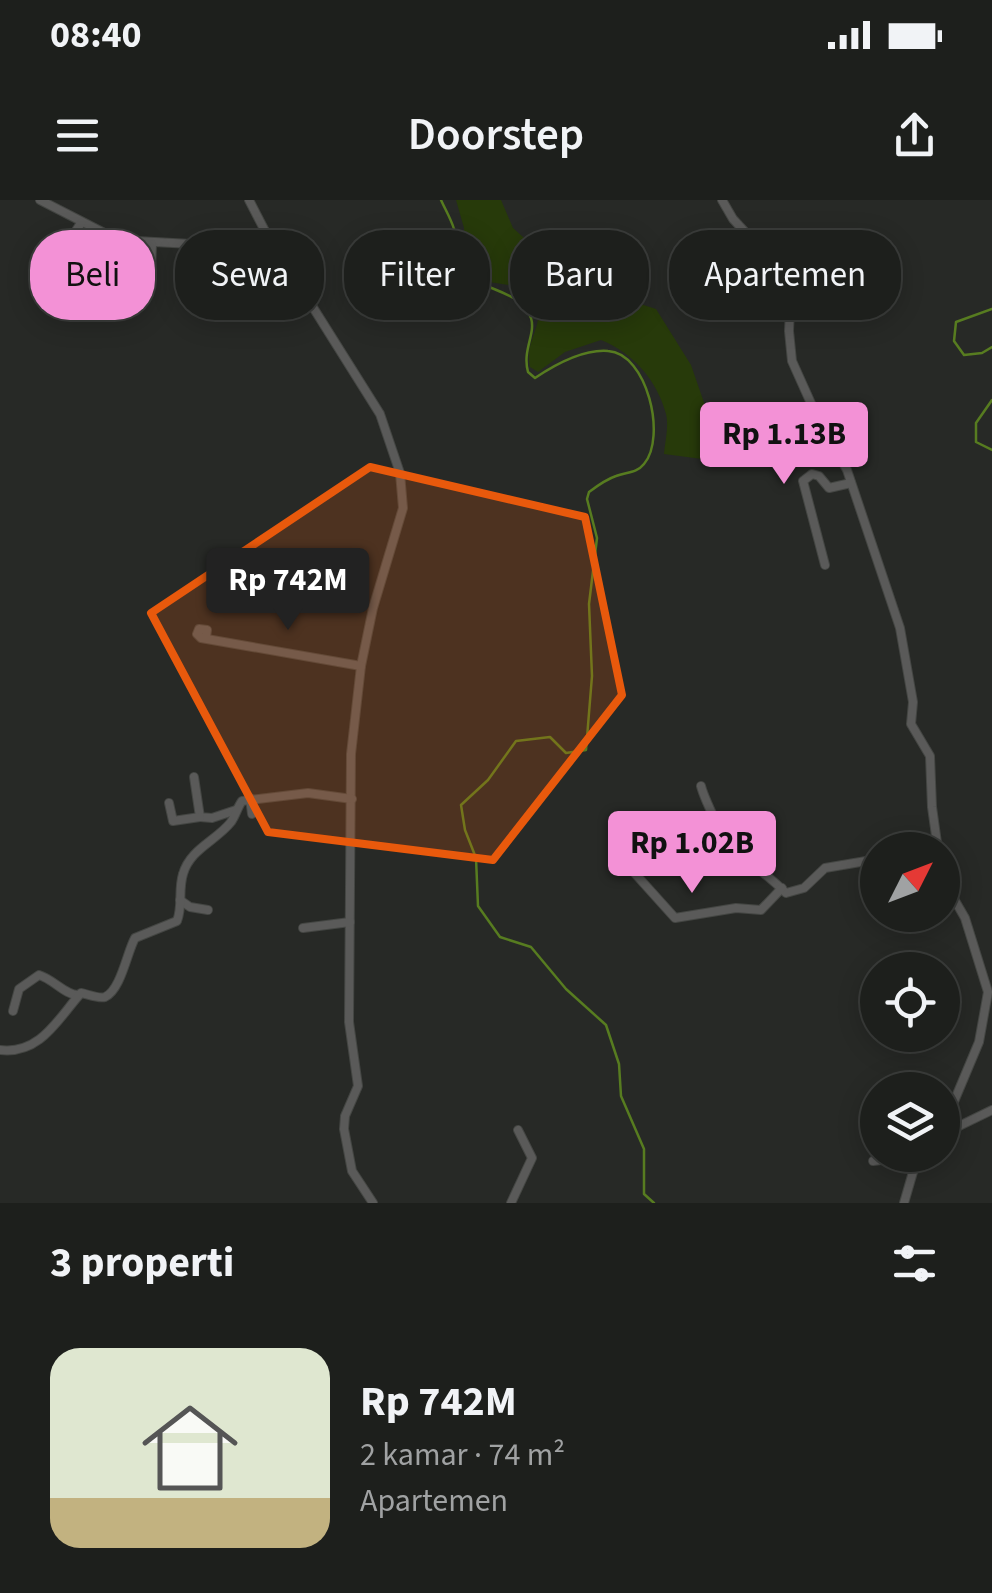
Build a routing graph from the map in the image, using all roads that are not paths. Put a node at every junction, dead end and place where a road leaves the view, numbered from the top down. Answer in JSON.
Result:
{"nodes":[{"id":1,"x":40,"y":200,"type":"edge"},
{"id":2,"x":59,"y":200,"type":"edge"},
{"id":3,"x":249,"y":200,"type":"edge"},
{"id":4,"x":722,"y":200,"type":"edge"},
{"id":5,"x":58,"y":212,"type":"junction"},
{"id":6,"x":81,"y":223,"type":"junction"},
{"id":7,"x":76,"y":230,"type":"edge"},
{"id":8,"x":96,"y":230,"type":"edge"},
{"id":9,"x":264,"y":230,"type":"edge"},
{"id":10,"x":321,"y":320,"type":"edge"},
{"id":11,"x":851,"y":483,"type":"junction"},
{"id":12,"x":825,"y":565,"type":"dead end"},
{"id":13,"x":206,"y":637,"type":"dead end"},
{"id":14,"x":361,"y":666,"type":"junction"},
{"id":15,"x":194,"y":777,"type":"dead end"},
{"id":16,"x":701,"y":786,"type":"dead end"},
{"id":17,"x":250,"y":798,"type":"junction"},
{"id":18,"x":352,"y":799,"type":"junction"},
{"id":19,"x":169,"y":803,"type":"dead end"},
{"id":20,"x":236,"y":810,"type":"junction"},
{"id":21,"x":252,"y":814,"type":"dead end"},
{"id":22,"x":200,"y":817,"type":"junction"},
{"id":23,"x":935,"y":832,"type":"edge"},
{"id":24,"x":625,"y":839,"type":"dead end"},
{"id":25,"x":860,"y":863,"type":"edge"},
{"id":26,"x":782,"y":888,"type":"junction"},
{"id":27,"x":180,"y":900,"type":"junction"},
{"id":28,"x":960,"y":909,"type":"edge"},
{"id":29,"x":208,"y":910,"type":"dead end"},
{"id":30,"x":350,"y":922,"type":"junction"},
{"id":31,"x":303,"y":928,"type":"dead end"},
{"id":32,"x":989,"y":981,"type":"edge"},
{"id":33,"x":78,"y":995,"type":"junction"},
{"id":34,"x":13,"y":1011,"type":"dead end"},
{"id":35,"x":988,"y":1026,"type":"edge"},
{"id":36,"x":0,"y":1050,"type":"edge"},
{"id":37,"x":960,"y":1091,"type":"edge"},
{"id":38,"x":992,"y":1110,"type":"edge"},
{"id":39,"x":960,"y":1126,"type":"edge"},
{"id":40,"x":518,"y":1130,"type":"dead end"},
{"id":41,"x":913,"y":1172,"type":"edge"},
{"id":42,"x":373,"y":1203,"type":"edge"},
{"id":43,"x":511,"y":1203,"type":"edge"},
{"id":44,"x":904,"y":1203,"type":"edge"}],
"edges":[{"from":1,"to":5,"type":"street"},
{"from":2,"to":5,"type":"street"},
{"from":3,"to":9,"type":"street"},
{"from":4,"to":11,"type":"street"},
{"from":5,"to":6,"type":"street"},
{"from":6,"to":7,"type":"street"},
{"from":6,"to":8,"type":"street"},
{"from":10,"to":14,"type":"street"},
{"from":11,"to":12,"type":"street"},
{"from":11,"to":23,"type":"street"},
{"from":13,"to":14,"type":"street"},
{"from":14,"to":18,"type":"street"},
{"from":15,"to":22,"type":"street"},
{"from":16,"to":26,"type":"street"},
{"from":17,"to":18,"type":"street"},
{"from":17,"to":20,"type":"street"},
{"from":17,"to":21,"type":"street"},
{"from":18,"to":30,"type":"street"},
{"from":19,"to":22,"type":"street"},
{"from":20,"to":22,"type":"street"},
{"from":20,"to":27,"type":"street"},
{"from":24,"to":26,"type":"street"},
{"from":25,"to":26,"type":"street"},
{"from":27,"to":29,"type":"street"},
{"from":27,"to":33,"type":"street"},
{"from":28,"to":32,"type":"street"},
{"from":30,"to":31,"type":"street"},
{"from":30,"to":42,"type":"street"},
{"from":32,"to":35,"type":"street"},
{"from":33,"to":34,"type":"street"},
{"from":33,"to":36,"type":"street"},
{"from":35,"to":37,"type":"street"},
{"from":38,"to":39,"type":"street"},
{"from":40,"to":43,"type":"street"},
{"from":41,"to":44,"type":"street"}]}
